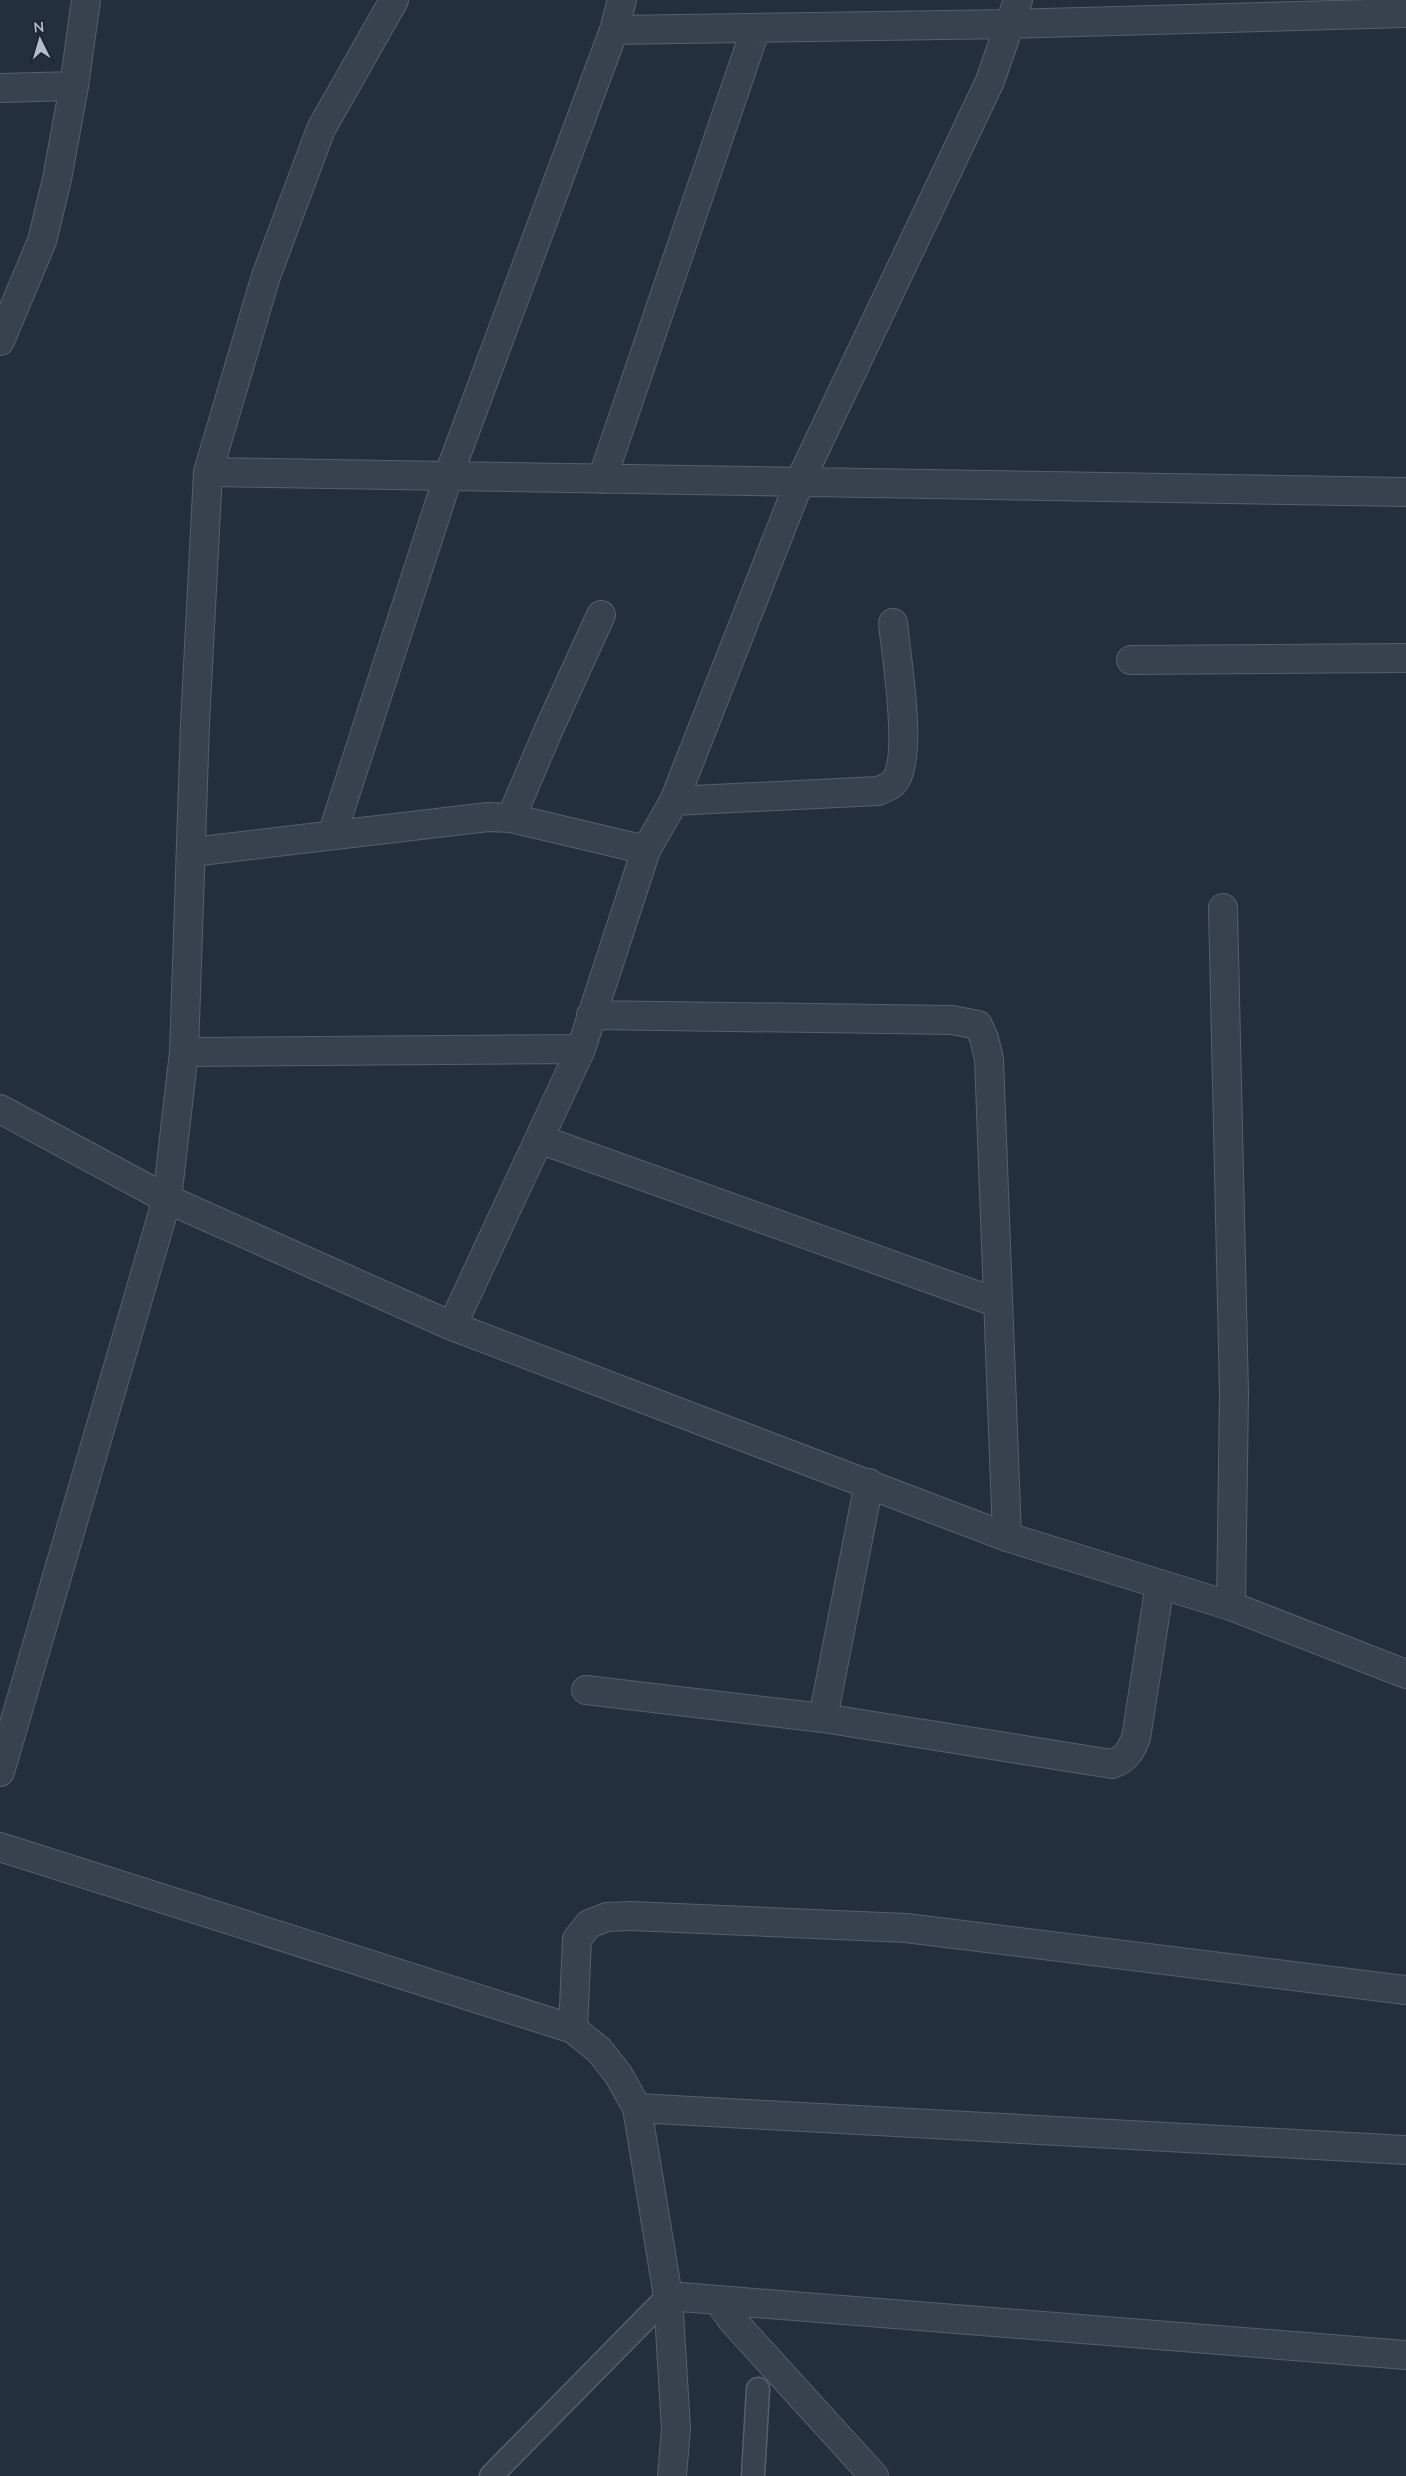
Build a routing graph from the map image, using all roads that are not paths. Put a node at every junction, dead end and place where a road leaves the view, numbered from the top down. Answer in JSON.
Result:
{"nodes":[{"id":1,"x":86,"y":0,"type":"edge"},
{"id":2,"x":394,"y":0,"type":"edge"},
{"id":3,"x":622,"y":0,"type":"edge"},
{"id":4,"x":1014,"y":12,"type":"edge"},
{"id":5,"x":1406,"y":13,"type":"edge"},
{"id":6,"x":756,"y":28,"type":"junction"},
{"id":7,"x":614,"y":30,"type":"junction"},
{"id":8,"x":74,"y":86,"type":"junction"},
{"id":9,"x":0,"y":88,"type":"edge"},
{"id":10,"x":0,"y":341,"type":"edge"},
{"id":11,"x":208,"y":472,"type":"junction"},
{"id":12,"x":448,"y":477,"type":"junction"},
{"id":13,"x":602,"y":479,"type":"junction"},
{"id":14,"x":800,"y":483,"type":"junction"},
{"id":15,"x":1406,"y":492,"type":"edge"},
{"id":16,"x":601,"y":615,"type":"dead end"},
{"id":17,"x":893,"y":623,"type":"dead end"},
{"id":18,"x":1406,"y":658,"type":"edge"},
{"id":19,"x":1131,"y":660,"type":"dead end"},
{"id":20,"x":674,"y":801,"type":"junction"},
{"id":21,"x":511,"y":818,"type":"junction"},
{"id":22,"x":332,"y":835,"type":"junction"},
{"id":23,"x":646,"y":850,"type":"junction"},
{"id":24,"x":192,"y":852,"type":"junction"},
{"id":25,"x":1223,"y":908,"type":"dead end"},
{"id":26,"x":592,"y":1015,"type":"junction"},
{"id":27,"x":581,"y":1049,"type":"junction"},
{"id":28,"x":184,"y":1052,"type":"junction"},
{"id":29,"x":0,"y":1109,"type":"edge"},
{"id":30,"x":539,"y":1139,"type":"junction"},
{"id":31,"x":167,"y":1199,"type":"junction"},
{"id":32,"x":998,"y":1303,"type":"junction"},
{"id":33,"x":452,"y":1326,"type":"junction"},
{"id":34,"x":869,"y":1483,"type":"junction"},
{"id":35,"x":1007,"y":1537,"type":"junction"},
{"id":36,"x":1160,"y":1584,"type":"junction"},
{"id":37,"x":1232,"y":1606,"type":"junction"},
{"id":38,"x":1406,"y":1674,"type":"edge"},
{"id":39,"x":586,"y":1690,"type":"dead end"},
{"id":40,"x":823,"y":1718,"type":"junction"},
{"id":41,"x":0,"y":1772,"type":"edge"},
{"id":42,"x":0,"y":1847,"type":"edge"},
{"id":43,"x":1406,"y":1990,"type":"edge"},
{"id":44,"x":573,"y":2029,"type":"junction"},
{"id":45,"x":637,"y":2108,"type":"junction"},
{"id":46,"x":1406,"y":2150,"type":"edge"},
{"id":47,"x":668,"y":2296,"type":"junction"},
{"id":48,"x":718,"y":2300,"type":"junction"},
{"id":49,"x":1406,"y":2355,"type":"edge"},
{"id":50,"x":758,"y":2389,"type":"dead end"},
{"id":51,"x":491,"y":2476,"type":"edge"},
{"id":52,"x":672,"y":2476,"type":"edge"},
{"id":53,"x":754,"y":2476,"type":"edge"},
{"id":54,"x":874,"y":2476,"type":"edge"}],
"edges":[{"from":1,"to":8,"type":"street"},
{"from":2,"to":11,"type":"street"},
{"from":3,"to":7,"type":"street"},
{"from":4,"to":5,"type":"street"},
{"from":4,"to":6,"type":"street"},
{"from":4,"to":14,"type":"street"},
{"from":6,"to":7,"type":"street"},
{"from":6,"to":13,"type":"street"},
{"from":7,"to":12,"type":"street"},
{"from":8,"to":9,"type":"street"},
{"from":8,"to":10,"type":"street"},
{"from":11,"to":12,"type":"street"},
{"from":11,"to":24,"type":"street"},
{"from":12,"to":13,"type":"street"},
{"from":12,"to":22,"type":"street"},
{"from":13,"to":14,"type":"street"},
{"from":14,"to":15,"type":"street"},
{"from":14,"to":20,"type":"street"},
{"from":16,"to":21,"type":"street"},
{"from":17,"to":20,"type":"street"},
{"from":18,"to":19,"type":"street"},
{"from":20,"to":23,"type":"street"},
{"from":21,"to":22,"type":"street"},
{"from":21,"to":23,"type":"street"},
{"from":22,"to":24,"type":"street"},
{"from":23,"to":26,"type":"street"},
{"from":24,"to":28,"type":"street"},
{"from":25,"to":37,"type":"street"},
{"from":26,"to":27,"type":"street"},
{"from":26,"to":32,"type":"street"},
{"from":27,"to":28,"type":"street"},
{"from":27,"to":30,"type":"street"},
{"from":28,"to":31,"type":"street"},
{"from":29,"to":31,"type":"street"},
{"from":30,"to":32,"type":"street"},
{"from":30,"to":33,"type":"street"},
{"from":31,"to":33,"type":"street"},
{"from":31,"to":41,"type":"street"},
{"from":32,"to":35,"type":"street"},
{"from":33,"to":34,"type":"street"},
{"from":34,"to":35,"type":"street"},
{"from":34,"to":40,"type":"street"},
{"from":35,"to":36,"type":"street"},
{"from":36,"to":37,"type":"street"},
{"from":36,"to":40,"type":"street"},
{"from":37,"to":38,"type":"street"},
{"from":39,"to":40,"type":"street"},
{"from":42,"to":44,"type":"street"},
{"from":43,"to":44,"type":"street"},
{"from":44,"to":45,"type":"street"},
{"from":45,"to":46,"type":"street"},
{"from":45,"to":47,"type":"street"},
{"from":47,"to":48,"type":"street"},
{"from":47,"to":51,"type":"lane"},
{"from":47,"to":52,"type":"street"},
{"from":48,"to":49,"type":"street"},
{"from":48,"to":54,"type":"street"},
{"from":50,"to":53,"type":"lane"}]}
